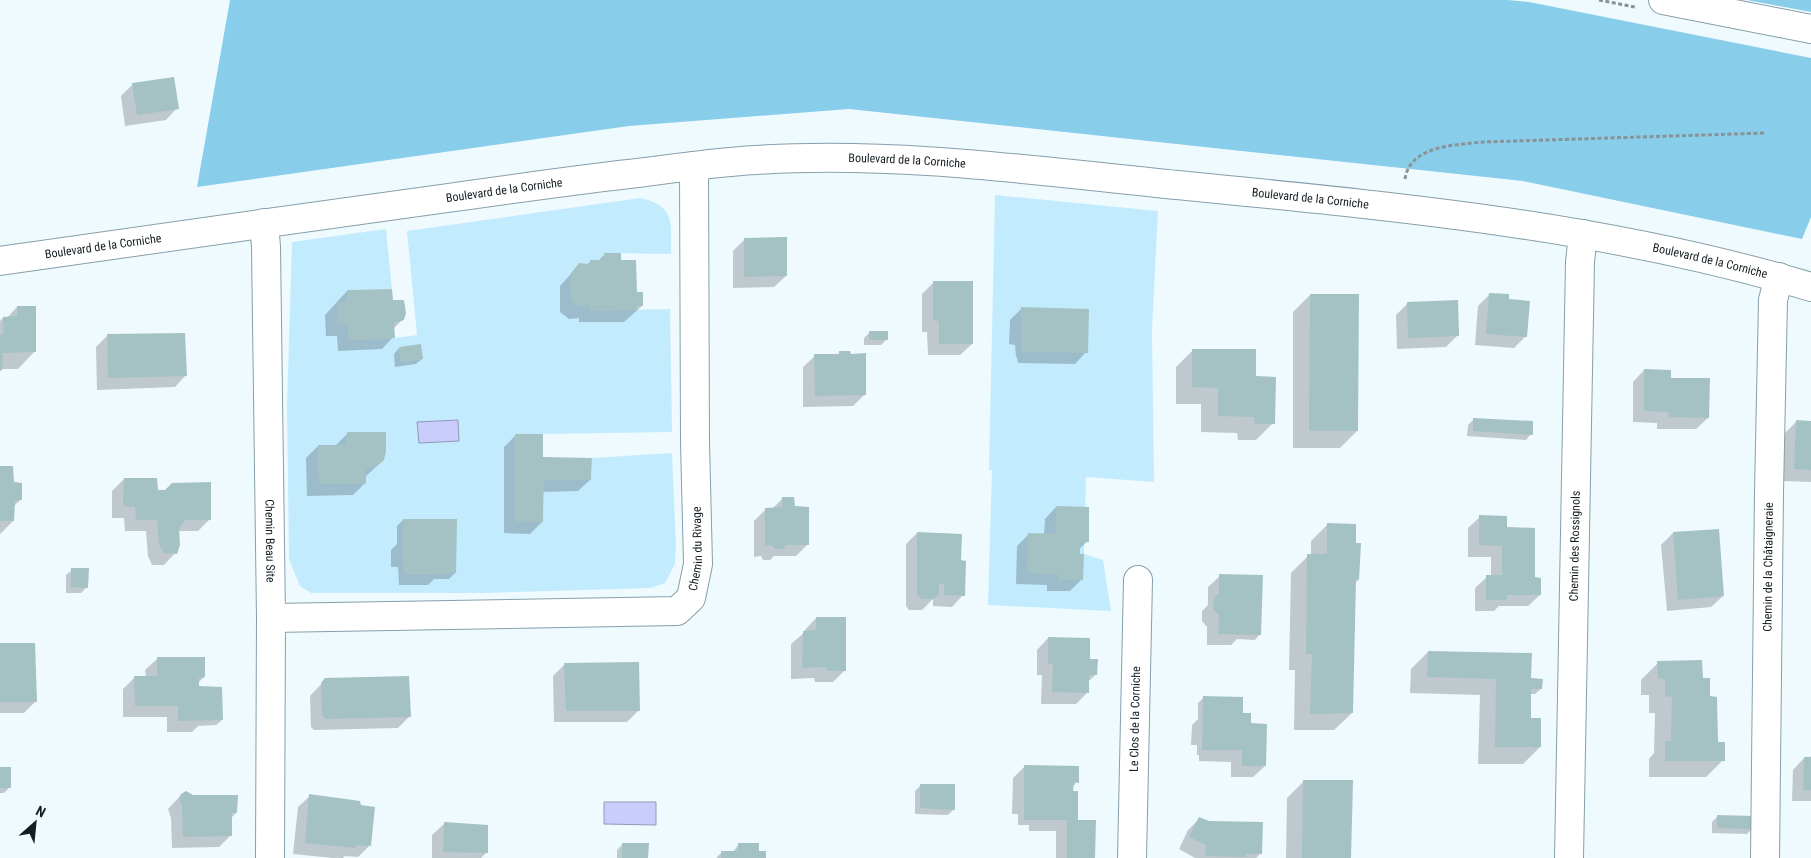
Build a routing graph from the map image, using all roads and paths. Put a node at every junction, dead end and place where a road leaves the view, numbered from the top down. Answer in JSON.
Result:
{"nodes":[{"id":1,"x":1663,"y":0,"type":"edge"},
{"id":2,"x":1811,"y":30,"type":"edge"},
{"id":3,"x":1766,"y":133,"type":"dead end"},
{"id":4,"x":694,"y":166,"type":"junction"},
{"id":5,"x":1402,"y":207,"type":"junction"},
{"id":6,"x":264,"y":223,"type":"junction"},
{"id":7,"x":1583,"y":234,"type":"junction"},
{"id":8,"x":0,"y":261,"type":"edge"},
{"id":9,"x":1779,"y":277,"type":"junction"},
{"id":10,"x":1811,"y":287,"type":"edge"},
{"id":11,"x":1138,"y":580,"type":"dead end"},
{"id":12,"x":271,"y":618,"type":"junction"},
{"id":13,"x":270,"y":858,"type":"edge"},
{"id":14,"x":1132,"y":858,"type":"edge"},
{"id":15,"x":1569,"y":858,"type":"edge"},
{"id":16,"x":1765,"y":858,"type":"edge"}],
"edges":[{"from":1,"to":2,"type":"street"},
{"from":3,"to":5,"type":"path"},
{"from":4,"to":5,"type":"street","name":"Boulevard de la Corniche"},
{"from":4,"to":6,"type":"street","name":"Boulevard de la Corniche"},
{"from":4,"to":12,"type":"street","name":"Chemin du Rivage"},
{"from":5,"to":7,"type":"street","name":"Boulevard de la Corniche"},
{"from":6,"to":8,"type":"street","name":"Boulevard de la Corniche"},
{"from":6,"to":12,"type":"street","name":"Chemin Beau Site"},
{"from":7,"to":9,"type":"street","name":"Boulevard de la Corniche"},
{"from":7,"to":15,"type":"street","name":"Chemin des Rossignols"},
{"from":9,"to":10,"type":"street","name":"Boulevard de la Corniche"},
{"from":9,"to":16,"type":"street","name":"Chemin de la Châtaigneraie"},
{"from":11,"to":14,"type":"street","name":"Le Clos de la Corniche"},
{"from":12,"to":13,"type":"street","name":"Chemin Beau Site"}]}
